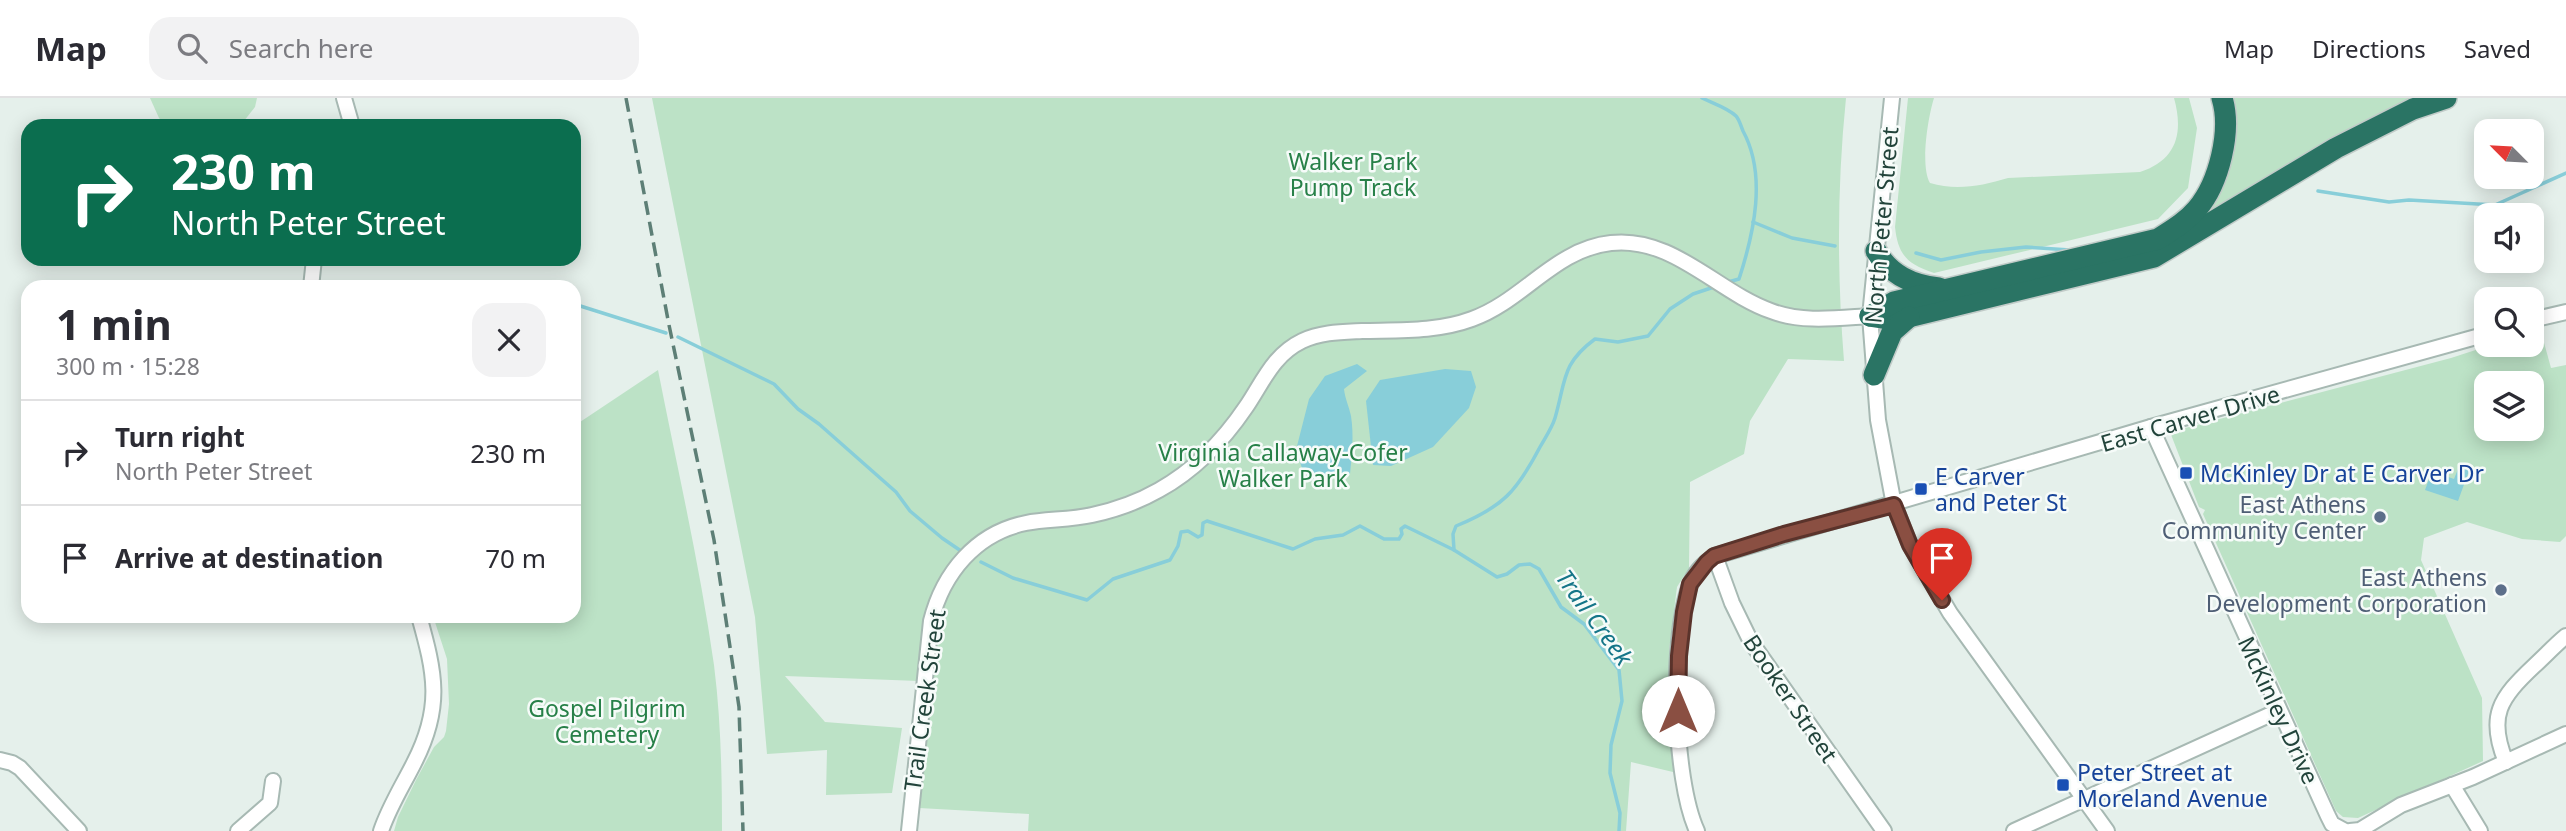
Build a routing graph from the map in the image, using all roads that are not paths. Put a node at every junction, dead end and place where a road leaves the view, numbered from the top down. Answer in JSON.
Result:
{"nodes":[{"id":1,"x":344,"y":98,"type":"edge"},
{"id":2,"x":1892,"y":98,"type":"edge"},
{"id":3,"x":2222,"y":98,"type":"edge"},
{"id":4,"x":2446,"y":98,"type":"edge"},
{"id":5,"x":350,"y":119,"type":"edge"},
{"id":6,"x":1876,"y":251,"type":"junction"},
{"id":7,"x":1948,"y":289,"type":"junction"},
{"id":8,"x":2566,"y":312,"type":"edge"},
{"id":9,"x":1870,"y":316,"type":"junction"},
{"id":10,"x":1909,"y":317,"type":"junction"},
{"id":11,"x":2544,"y":317,"type":"edge"},
{"id":12,"x":2474,"y":338,"type":"edge"},
{"id":13,"x":1874,"y":375,"type":"junction"},
{"id":14,"x":2151,"y":427,"type":"junction"},
{"id":15,"x":1894,"y":505,"type":"junction"},
{"id":16,"x":1714,"y":556,"type":"junction"},
{"id":17,"x":421,"y":623,"type":"edge"},
{"id":18,"x":2566,"y":636,"type":"edge"},
{"id":19,"x":2278,"y":711,"type":"junction"},
{"id":20,"x":2566,"y":734,"type":"edge"},
{"id":21,"x":0,"y":760,"type":"edge"},
{"id":22,"x":2506,"y":762,"type":"junction"},
{"id":23,"x":273,"y":781,"type":"dead end"},
{"id":24,"x":2452,"y":785,"type":"junction"},
{"id":25,"x":2084,"y":798,"type":"junction"},
{"id":26,"x":79,"y":831,"type":"edge"},
{"id":27,"x":238,"y":831,"type":"edge"},
{"id":28,"x":381,"y":831,"type":"edge"},
{"id":29,"x":909,"y":831,"type":"edge"},
{"id":30,"x":1697,"y":831,"type":"edge"},
{"id":31,"x":1884,"y":831,"type":"edge"},
{"id":32,"x":2014,"y":831,"type":"edge"},
{"id":33,"x":2106,"y":831,"type":"edge"},
{"id":34,"x":2348,"y":831,"type":"edge"},
{"id":35,"x":2480,"y":831,"type":"edge"}],
"edges":[{"from":1,"to":5,"type":"street"},
{"from":2,"to":6,"type":"street","name":"North Peter Street"},
{"from":3,"to":7,"type":"highway"},
{"from":4,"to":10,"type":"highway"},
{"from":6,"to":7,"type":"highway"},
{"from":6,"to":9,"type":"street","name":"North Peter Street"},
{"from":7,"to":9,"type":"highway"},
{"from":8,"to":11,"type":"street"},
{"from":9,"to":10,"type":"highway"},
{"from":9,"to":13,"type":"street","name":"North Peter Street"},
{"from":9,"to":29,"type":"street","name":"Trail Creek Street"},
{"from":10,"to":13,"type":"highway"},
{"from":12,"to":14,"type":"street","name":"East Carver Drive"},
{"from":13,"to":15,"type":"street","name":"North Peter Street"},
{"from":14,"to":15,"type":"street","name":"East Carver Drive"},
{"from":14,"to":19,"type":"street","name":"McKinley Drive"},
{"from":15,"to":16,"type":"street","name":"East Carver Drive"},
{"from":15,"to":25,"type":"street","name":"North Peter Street"},
{"from":16,"to":30,"type":"street"},
{"from":16,"to":31,"type":"street","name":"Booker Street"},
{"from":17,"to":28,"type":"street"},
{"from":18,"to":22,"type":"street"},
{"from":19,"to":25,"type":"street"},
{"from":19,"to":34,"type":"street","name":"McKinley Drive"},
{"from":20,"to":22,"type":"street","name":"McKinley Drive"},
{"from":21,"to":26,"type":"street"},
{"from":22,"to":24,"type":"street","name":"McKinley Drive"},
{"from":23,"to":27,"type":"street"},
{"from":24,"to":34,"type":"street","name":"McKinley Drive"},
{"from":24,"to":35,"type":"street"},
{"from":25,"to":32,"type":"street"},
{"from":25,"to":33,"type":"street","name":"North Peter Street"}]}
